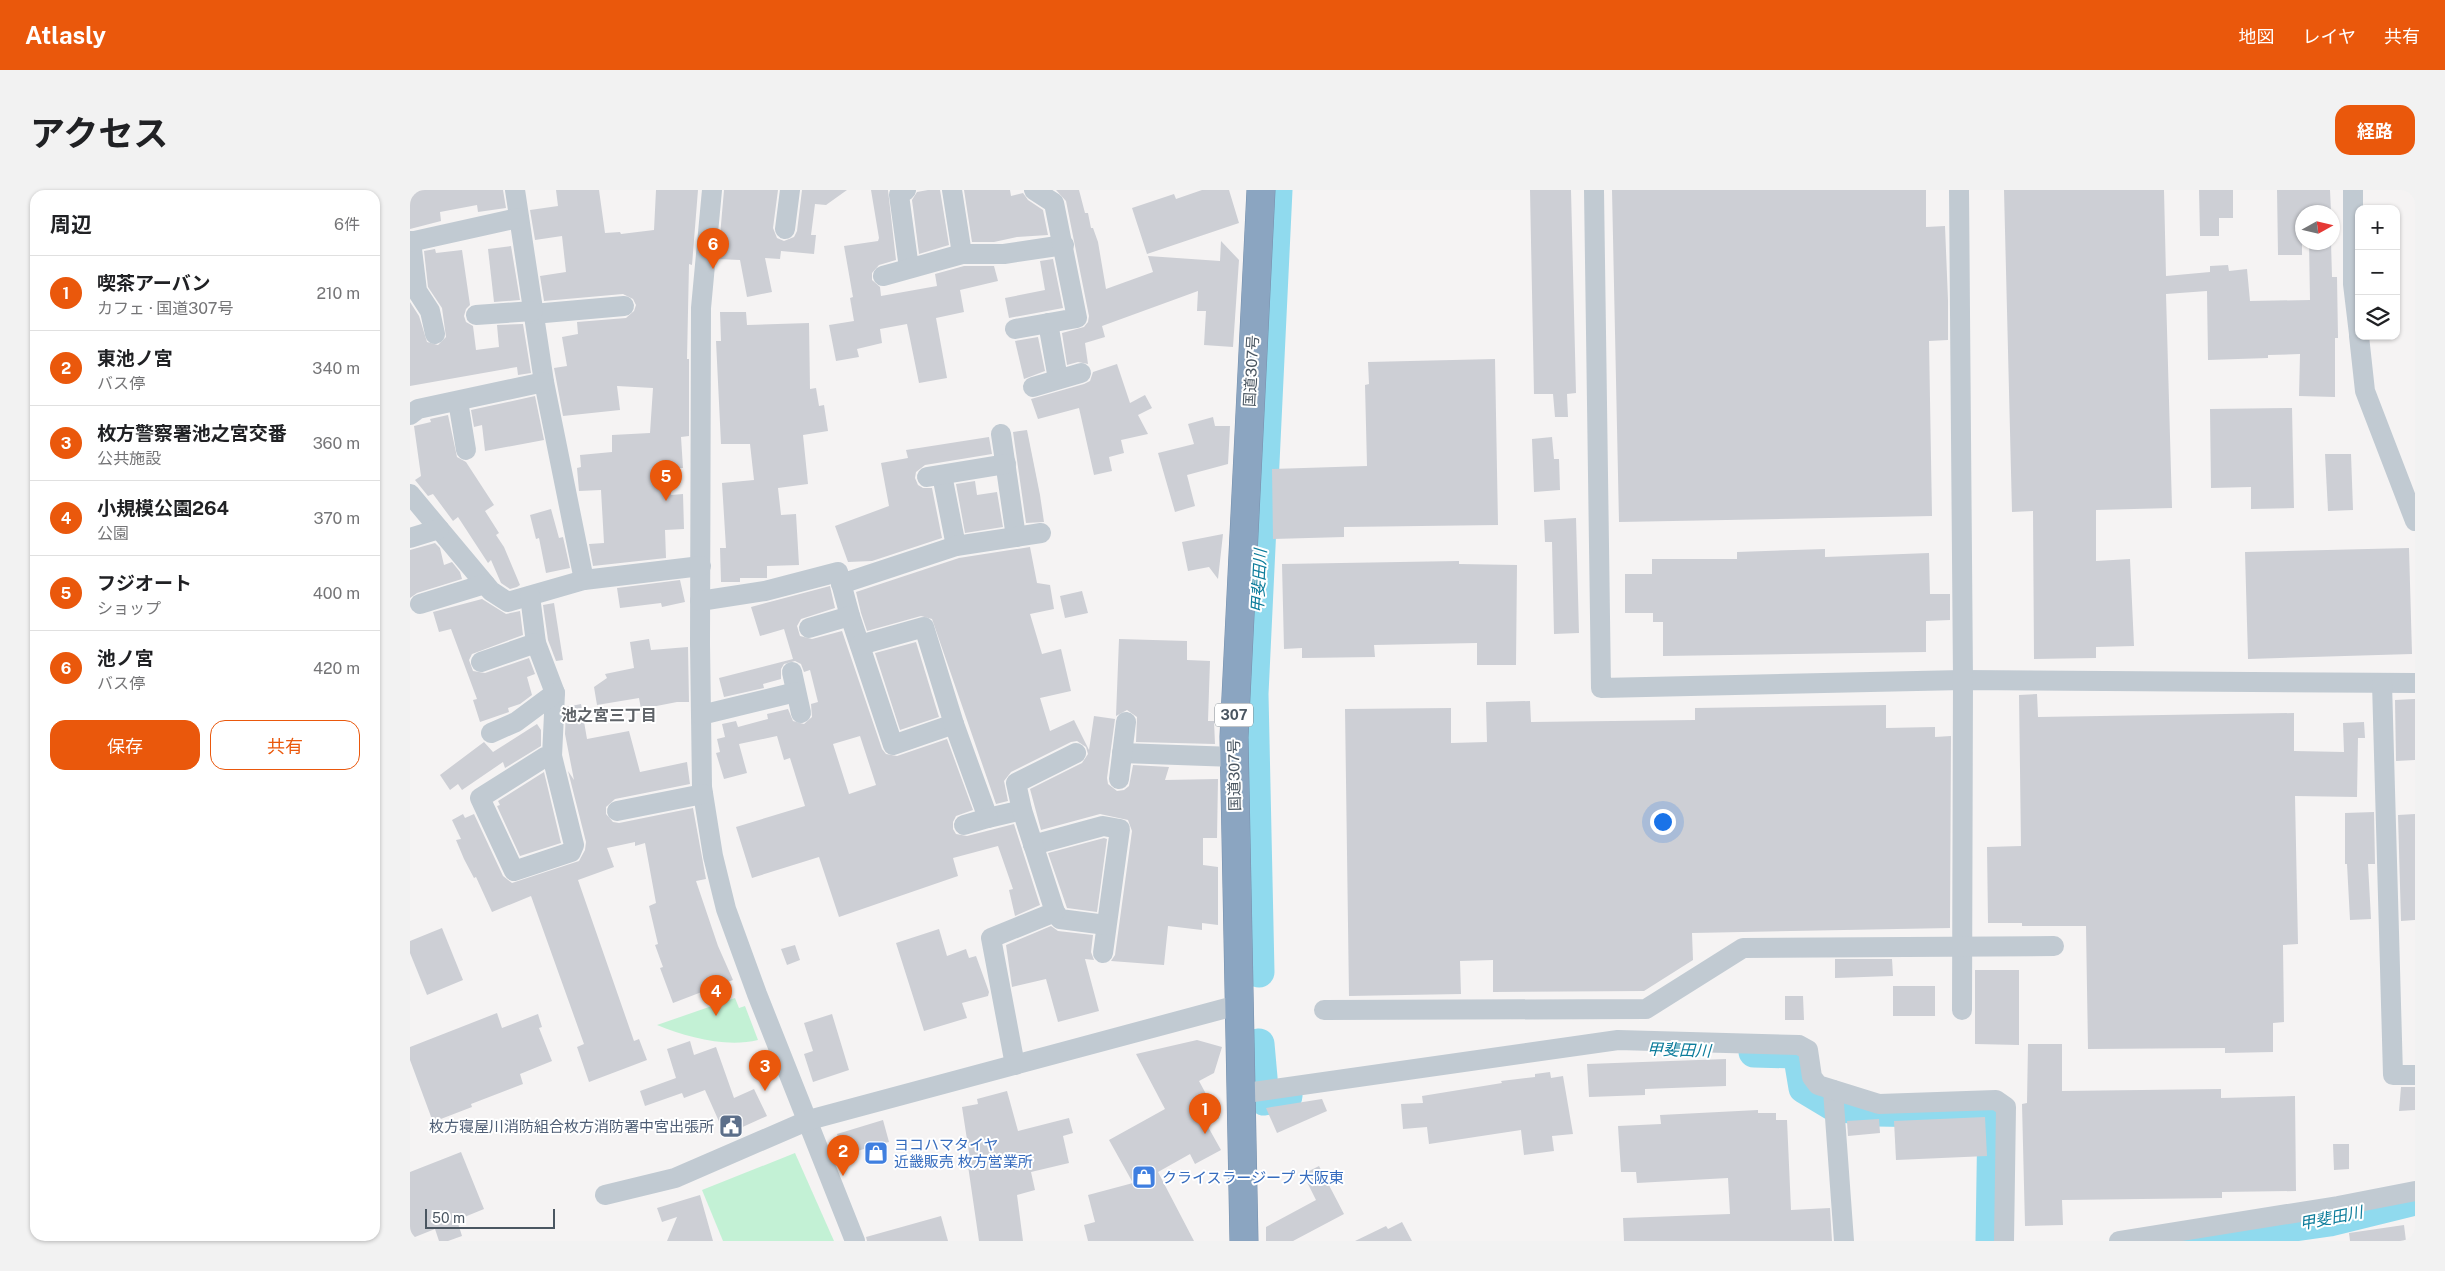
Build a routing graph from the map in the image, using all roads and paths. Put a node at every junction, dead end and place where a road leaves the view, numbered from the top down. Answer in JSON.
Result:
{"nodes":[{"id":1,"x":515,"y":190,"type":"edge"},
{"id":2,"x":712,"y":190,"type":"edge"},
{"id":3,"x":790,"y":190,"type":"edge"},
{"id":4,"x":906,"y":190,"type":"edge"},
{"id":5,"x":952,"y":190,"type":"edge"},
{"id":6,"x":1034,"y":190,"type":"edge"},
{"id":7,"x":1261,"y":190,"type":"edge"},
{"id":8,"x":1594,"y":190,"type":"edge"},
{"id":9,"x":1959,"y":190,"type":"edge"},
{"id":10,"x":2354,"y":190,"type":"edge"},
{"id":11,"x":518,"y":218,"type":"junction"},
{"id":12,"x":785,"y":229,"type":"dead end"},
{"id":13,"x":410,"y":241,"type":"edge"},
{"id":14,"x":1064,"y":245,"type":"junction"},
{"id":15,"x":962,"y":254,"type":"junction"},
{"id":16,"x":909,"y":268,"type":"junction"},
{"id":17,"x":883,"y":276,"type":"dead end"},
{"id":18,"x":2355,"y":301,"type":"edge"},
{"id":19,"x":624,"y":306,"type":"dead end"},
{"id":20,"x":533,"y":312,"type":"junction"},
{"id":21,"x":476,"y":315,"type":"dead end"},
{"id":22,"x":1048,"y":323,"type":"junction"},
{"id":23,"x":1015,"y":329,"type":"dead end"},
{"id":24,"x":434,"y":334,"type":"dead end"},
{"id":25,"x":2360,"y":340,"type":"edge"},
{"id":26,"x":1081,"y":373,"type":"dead end"},
{"id":27,"x":1058,"y":379,"type":"junction"},
{"id":28,"x":544,"y":382,"type":"junction"},
{"id":29,"x":1033,"y":387,"type":"dead end"},
{"id":30,"x":458,"y":401,"type":"junction"},
{"id":31,"x":411,"y":412,"type":"edge"},
{"id":32,"x":1001,"y":434,"type":"dead end"},
{"id":33,"x":466,"y":450,"type":"dead end"},
{"id":34,"x":1006,"y":464,"type":"junction"},
{"id":35,"x":410,"y":494,"type":"edge"},
{"id":36,"x":2415,"y":521,"type":"edge"},
{"id":37,"x":439,"y":529,"type":"junction"},
{"id":38,"x":1041,"y":533,"type":"dead end"},
{"id":39,"x":1016,"y":537,"type":"junction"},
{"id":40,"x":410,"y":538,"type":"edge"},
{"id":41,"x":956,"y":546,"type":"junction"},
{"id":42,"x":700,"y":566,"type":"junction"},
{"id":43,"x":584,"y":580,"type":"junction"},
{"id":44,"x":485,"y":584,"type":"junction"},
{"id":45,"x":841,"y":584,"type":"junction"},
{"id":46,"x":530,"y":596,"type":"junction"},
{"id":47,"x":700,"y":601,"type":"junction"},
{"id":48,"x":420,"y":604,"type":"dead end"},
{"id":49,"x":850,"y":616,"type":"junction"},
{"id":50,"x":809,"y":628,"type":"dead end"},
{"id":51,"x":536,"y":643,"type":"junction"},
{"id":52,"x":860,"y":645,"type":"junction"},
{"id":53,"x":481,"y":662,"type":"dead end"},
{"id":54,"x":792,"y":672,"type":"dead end"},
{"id":55,"x":1963,"y":680,"type":"junction"},
{"id":56,"x":2382,"y":683,"type":"junction"},
{"id":57,"x":2415,"y":683,"type":"edge"},
{"id":58,"x":796,"y":692,"type":"junction"},
{"id":59,"x":554,"y":693,"type":"junction"},
{"id":60,"x":801,"y":713,"type":"dead end"},
{"id":61,"x":701,"y":715,"type":"junction"},
{"id":62,"x":1126,"y":722,"type":"dead end"},
{"id":63,"x":954,"y":724,"type":"junction"},
{"id":64,"x":491,"y":733,"type":"dead end"},
{"id":65,"x":1076,"y":753,"type":"dead end"},
{"id":66,"x":1122,"y":753,"type":"junction"},
{"id":67,"x":552,"y":756,"type":"junction"},
{"id":68,"x":1234,"y":757,"type":"junction"},
{"id":69,"x":1119,"y":779,"type":"dead end"},
{"id":70,"x":703,"y":794,"type":"junction"},
{"id":71,"x":1022,"y":810,"type":"junction"},
{"id":72,"x":617,"y":811,"type":"dead end"},
{"id":73,"x":988,"y":818,"type":"junction"},
{"id":74,"x":964,"y":825,"type":"dead end"},
{"id":75,"x":1033,"y":845,"type":"junction"},
{"id":76,"x":1054,"y":912,"type":"junction"},
{"id":77,"x":1106,"y":925,"type":"junction"},
{"id":78,"x":1962,"y":946,"type":"junction"},
{"id":79,"x":2054,"y":946,"type":"dead end"},
{"id":80,"x":1103,"y":953,"type":"dead end"},
{"id":81,"x":1238,"y":1005,"type":"junction"},
{"id":82,"x":1324,"y":1010,"type":"dead end"},
{"id":83,"x":1962,"y":1010,"type":"dead end"},
{"id":84,"x":1015,"y":1065,"type":"junction"},
{"id":85,"x":2415,"y":1075,"type":"edge"},
{"id":86,"x":1255,"y":1092,"type":"junction"},
{"id":87,"x":1833,"y":1094,"type":"junction"},
{"id":88,"x":809,"y":1120,"type":"junction"},
{"id":89,"x":2415,"y":1191,"type":"edge"},
{"id":90,"x":605,"y":1195,"type":"dead end"},
{"id":91,"x":856,"y":1241,"type":"edge"},
{"id":92,"x":1244,"y":1241,"type":"edge"},
{"id":93,"x":1844,"y":1241,"type":"edge"},
{"id":94,"x":2004,"y":1241,"type":"edge"},
{"id":95,"x":2119,"y":1241,"type":"edge"}],
"edges":[{"from":1,"to":11,"type":"street"},
{"from":2,"to":42,"type":"street"},
{"from":3,"to":12,"type":"street"},
{"from":4,"to":16,"type":"street"},
{"from":5,"to":15,"type":"street"},
{"from":6,"to":14,"type":"street"},
{"from":7,"to":68,"type":"highway","name":"国道307号","number":"307"},
{"from":8,"to":55,"type":"street"},
{"from":9,"to":55,"type":"street"},
{"from":10,"to":18,"type":"street"},
{"from":11,"to":13,"type":"street"},
{"from":11,"to":20,"type":"street"},
{"from":13,"to":24,"type":"street"},
{"from":14,"to":15,"type":"street"},
{"from":14,"to":22,"type":"street"},
{"from":15,"to":16,"type":"street"},
{"from":16,"to":17,"type":"street"},
{"from":19,"to":20,"type":"street"},
{"from":20,"to":21,"type":"street"},
{"from":20,"to":28,"type":"street"},
{"from":22,"to":23,"type":"street"},
{"from":22,"to":27,"type":"street"},
{"from":25,"to":36,"type":"street"},
{"from":26,"to":27,"type":"street"},
{"from":27,"to":29,"type":"street"},
{"from":28,"to":30,"type":"street"},
{"from":28,"to":43,"type":"street"},
{"from":30,"to":31,"type":"street"},
{"from":30,"to":33,"type":"street"},
{"from":32,"to":34,"type":"street"},
{"from":34,"to":39,"type":"street"},
{"from":34,"to":41,"type":"street"},
{"from":35,"to":37,"type":"street"},
{"from":37,"to":40,"type":"street"},
{"from":37,"to":44,"type":"street"},
{"from":38,"to":39,"type":"street"},
{"from":39,"to":41,"type":"street"},
{"from":41,"to":45,"type":"street"},
{"from":42,"to":43,"type":"street"},
{"from":42,"to":47,"type":"street"},
{"from":43,"to":46,"type":"street"},
{"from":44,"to":46,"type":"street"},
{"from":44,"to":48,"type":"street"},
{"from":45,"to":47,"type":"street"},
{"from":45,"to":49,"type":"street"},
{"from":46,"to":51,"type":"street"},
{"from":47,"to":61,"type":"street"},
{"from":49,"to":50,"type":"street"},
{"from":49,"to":52,"type":"street"},
{"from":51,"to":53,"type":"street"},
{"from":51,"to":59,"type":"street"},
{"from":52,"to":63,"type":"street"},
{"from":52,"to":63,"type":"street"},
{"from":54,"to":58,"type":"street"},
{"from":55,"to":56,"type":"street"},
{"from":55,"to":78,"type":"street"},
{"from":56,"to":57,"type":"street"},
{"from":56,"to":85,"type":"street"},
{"from":58,"to":60,"type":"street"},
{"from":58,"to":61,"type":"street"},
{"from":59,"to":64,"type":"street"},
{"from":59,"to":67,"type":"street"},
{"from":61,"to":70,"type":"street"},
{"from":62,"to":66,"type":"street"},
{"from":63,"to":73,"type":"street"},
{"from":65,"to":71,"type":"street"},
{"from":66,"to":68,"type":"street"},
{"from":66,"to":69,"type":"street"},
{"from":67,"to":67,"type":"street"},
{"from":68,"to":81,"type":"highway","name":"国道307号","number":"307"},
{"from":70,"to":72,"type":"street"},
{"from":70,"to":88,"type":"street"},
{"from":71,"to":73,"type":"street"},
{"from":71,"to":75,"type":"street"},
{"from":73,"to":74,"type":"street"},
{"from":75,"to":76,"type":"street"},
{"from":75,"to":77,"type":"street"},
{"from":76,"to":77,"type":"street"},
{"from":76,"to":84,"type":"street"},
{"from":77,"to":80,"type":"street"},
{"from":78,"to":79,"type":"street"},
{"from":78,"to":82,"type":"street"},
{"from":78,"to":83,"type":"street"},
{"from":81,"to":84,"type":"street"},
{"from":81,"to":86,"type":"highway","name":"国道307号","number":"307"},
{"from":84,"to":88,"type":"street"},
{"from":86,"to":87,"type":"street"},
{"from":86,"to":92,"type":"highway","name":"国道307号","number":"307"},
{"from":87,"to":93,"type":"street"},
{"from":87,"to":94,"type":"street"},
{"from":88,"to":90,"type":"street"},
{"from":88,"to":91,"type":"street"},
{"from":89,"to":95,"type":"street"}]}
